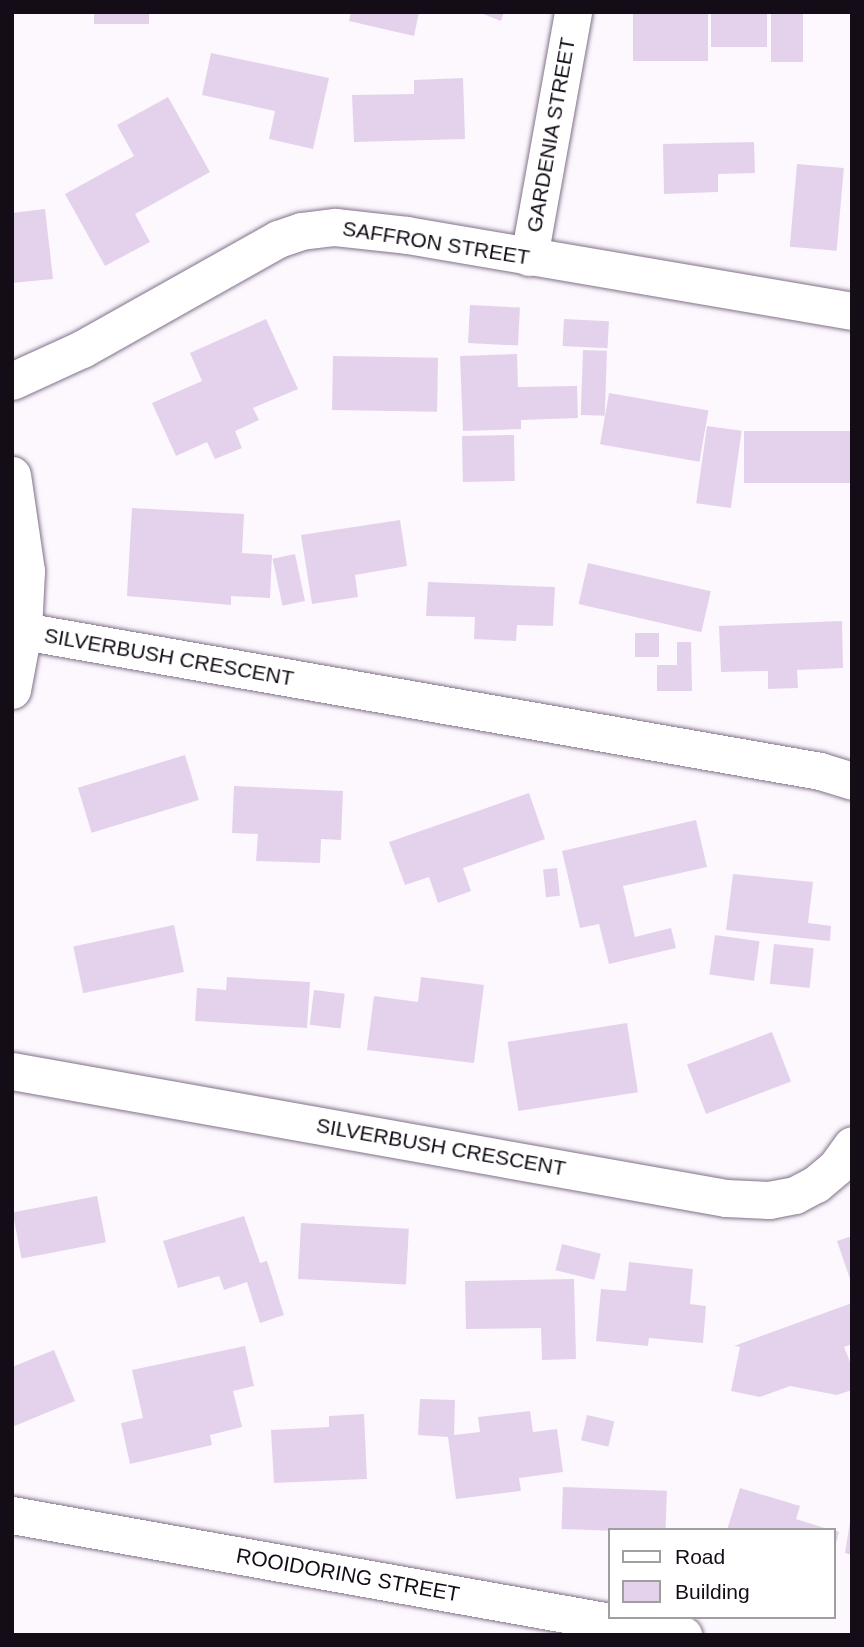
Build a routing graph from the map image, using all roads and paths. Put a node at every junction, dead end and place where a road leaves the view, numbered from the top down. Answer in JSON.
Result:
{"nodes":[{"id":1,"x":573,"y":12,"type":"edge"},
{"id":2,"x":529,"y":257,"type":"junction"},
{"id":3,"x":852,"y":311,"type":"edge"},
{"id":4,"x":12,"y":381,"type":"edge"},
{"id":5,"x":12,"y":475,"type":"edge"},
{"id":6,"x":23,"y":631,"type":"junction"},
{"id":7,"x":12,"y":690,"type":"edge"},
{"id":8,"x":852,"y":781,"type":"edge"},
{"id":9,"x":12,"y":1071,"type":"edge"},
{"id":10,"x":852,"y":1145,"type":"edge"},
{"id":11,"x":12,"y":1515,"type":"edge"},
{"id":12,"x":684,"y":1635,"type":"edge"}],
"edges":[{"from":1,"to":2,"type":"street","name":"GARDENIA STREET"},
{"from":2,"to":3,"type":"street","name":"SAFFRON STREET"},
{"from":2,"to":4,"type":"street","name":"SAFFRON STREET"},
{"from":5,"to":6,"type":"street"},
{"from":6,"to":7,"type":"street"},
{"from":6,"to":8,"type":"street","name":"SILVERBUSH CRESCENT"},
{"from":9,"to":10,"type":"street","name":"SILVERBUSH CRESCENT"},
{"from":11,"to":12,"type":"street","name":"ROOIDORING STREET"}]}
